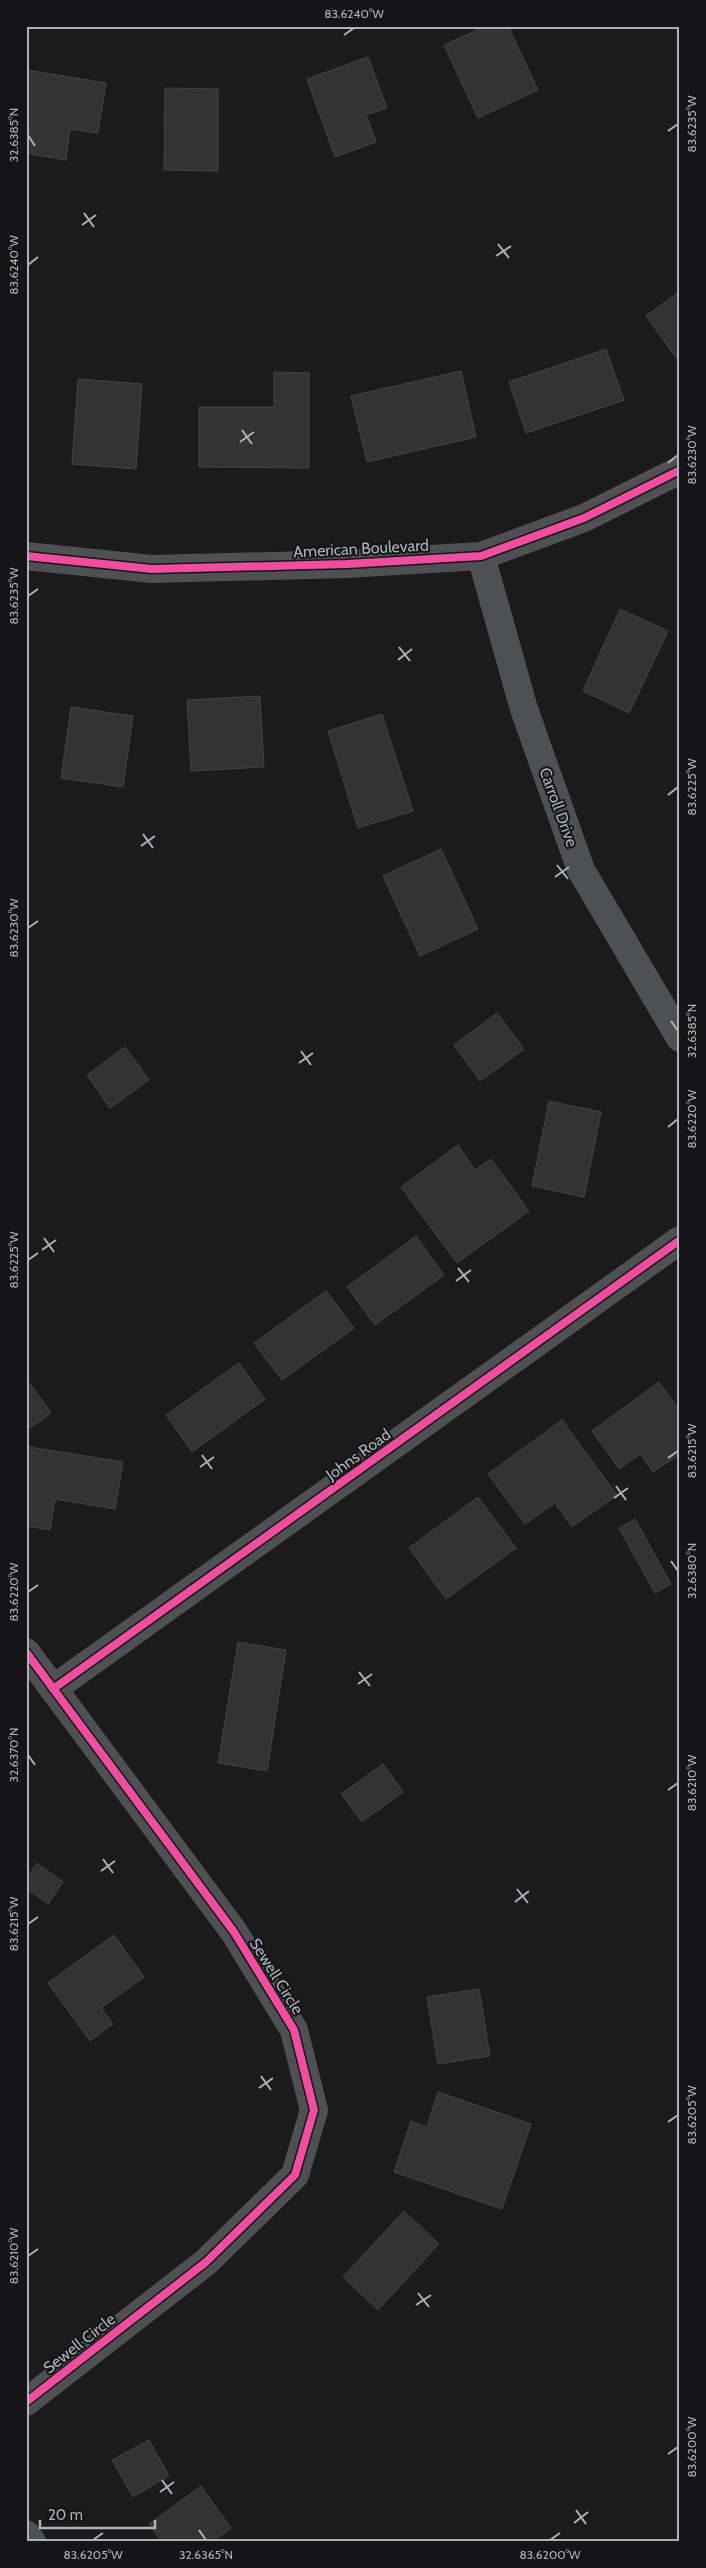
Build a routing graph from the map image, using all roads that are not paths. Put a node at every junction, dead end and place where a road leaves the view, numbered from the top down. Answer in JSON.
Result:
{"nodes":[{"id":1,"x":680,"y":470,"type":"edge"},
{"id":2,"x":26,"y":556,"type":"edge"},
{"id":3,"x":482,"y":556,"type":"junction"},
{"id":4,"x":680,"y":1038,"type":"edge"},
{"id":5,"x":680,"y":1240,"type":"edge"},
{"id":6,"x":26,"y":1652,"type":"edge"},
{"id":7,"x":53,"y":1689,"type":"junction"},
{"id":8,"x":26,"y":2402,"type":"edge"},
{"id":9,"x":26,"y":2534,"type":"edge"},
{"id":10,"x":32,"y":2542,"type":"edge"}],
"edges":[{"from":1,"to":3,"type":"street","name":"American Boulevard"},
{"from":2,"to":3,"type":"street","name":"American Boulevard"},
{"from":3,"to":4,"type":"street","name":"Carroll Drive"},
{"from":5,"to":7,"type":"street","name":"Johns Road"},
{"from":6,"to":7,"type":"street","name":"Sewell Circle"},
{"from":7,"to":8,"type":"street","name":"Sewell Circle"},
{"from":9,"to":10,"type":"street"}]}
